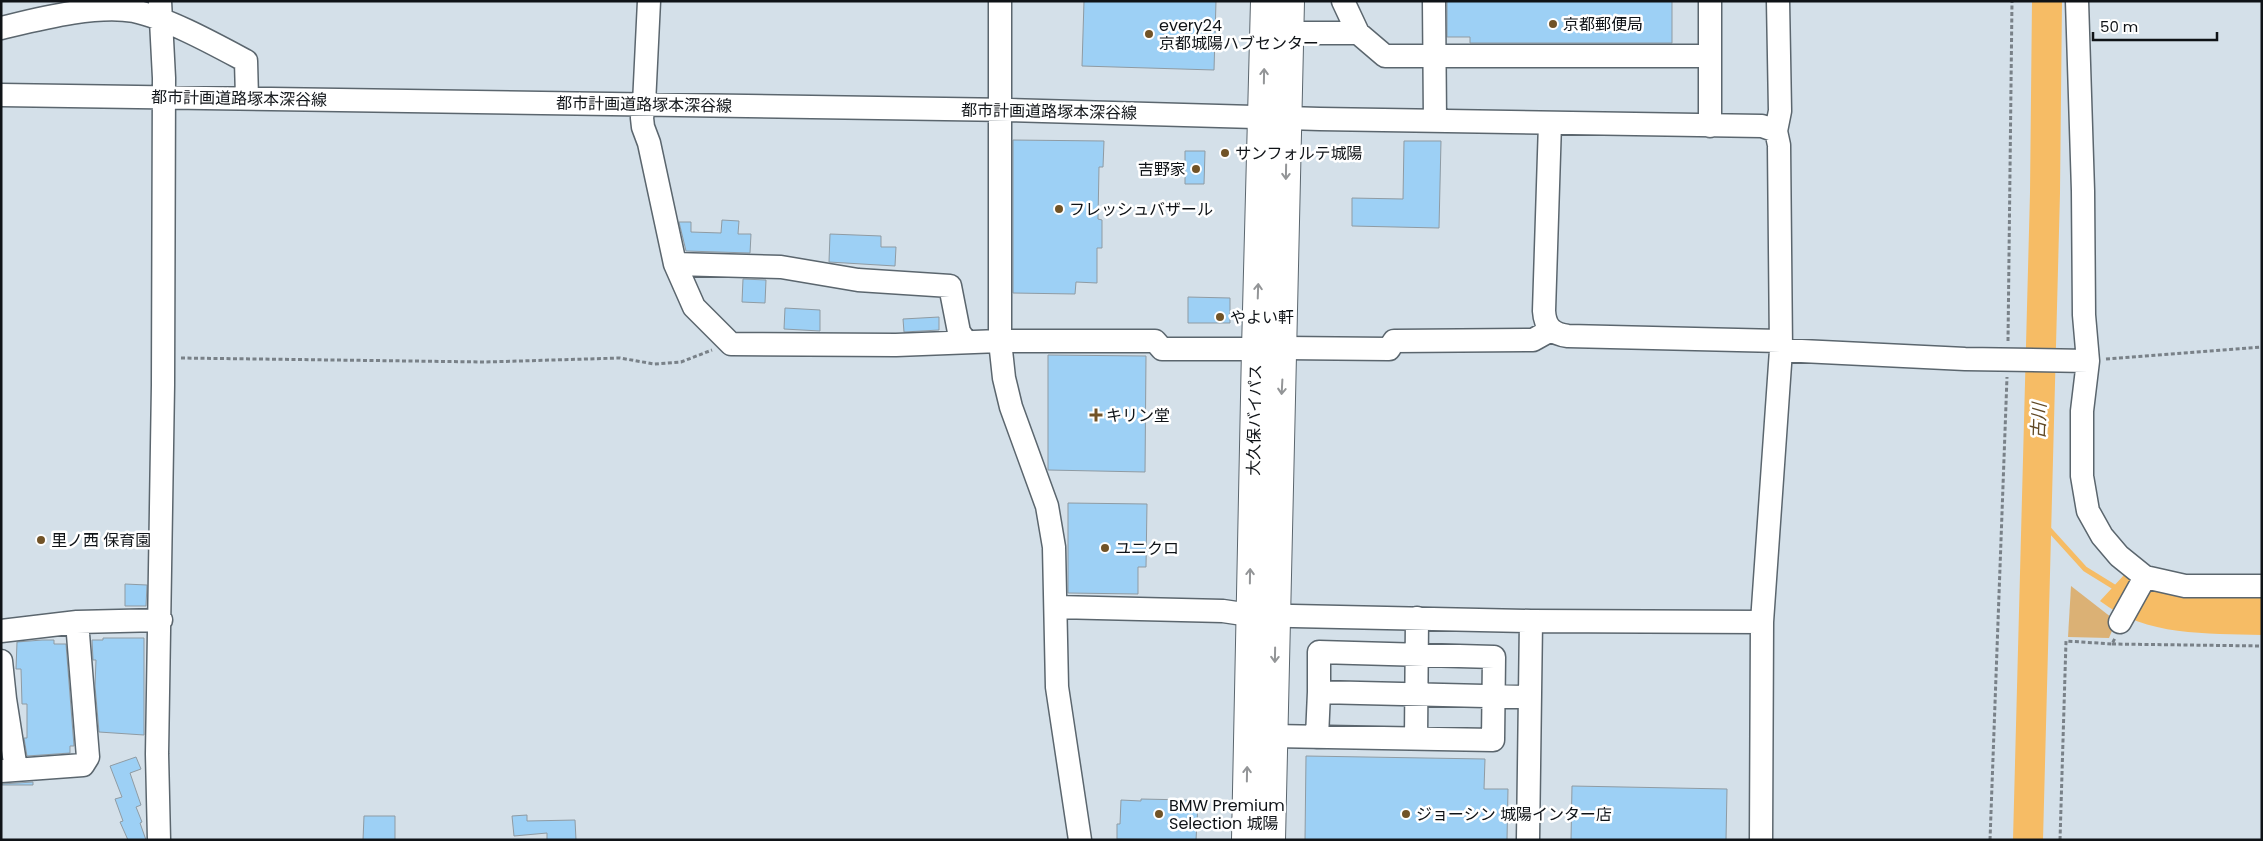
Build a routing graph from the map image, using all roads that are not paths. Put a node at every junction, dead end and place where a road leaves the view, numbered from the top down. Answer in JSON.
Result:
{"nodes":[{"id":1,"x":650,"y":1,"type":"edge"},
{"id":2,"x":1000,"y":1,"type":"edge"},
{"id":3,"x":1265,"y":1,"type":"edge"},
{"id":4,"x":1290,"y":1,"type":"edge"},
{"id":5,"x":1343,"y":1,"type":"edge"},
{"id":6,"x":1434,"y":1,"type":"edge"},
{"id":7,"x":1710,"y":1,"type":"edge"},
{"id":8,"x":1778,"y":1,"type":"edge"},
{"id":9,"x":2077,"y":1,"type":"edge"},
{"id":10,"x":159,"y":11,"type":"edge"},
{"id":11,"x":1,"y":28,"type":"edge"},
{"id":12,"x":1289,"y":33,"type":"junction"},
{"id":13,"x":1358,"y":33,"type":"junction"},
{"id":14,"x":1710,"y":56,"type":"junction"},
{"id":15,"x":1435,"y":57,"type":"junction"},
{"id":16,"x":1,"y":95,"type":"edge"},
{"id":17,"x":163,"y":97,"type":"junction"},
{"id":18,"x":247,"y":98,"type":"junction"},
{"id":19,"x":644,"y":104,"type":"junction"},
{"id":20,"x":998,"y":110,"type":"junction"},
{"id":21,"x":1275,"y":117,"type":"junction"},
{"id":22,"x":1435,"y":122,"type":"junction"},
{"id":23,"x":1550,"y":123,"type":"junction"},
{"id":24,"x":1710,"y":126,"type":"junction"},
{"id":25,"x":1776,"y":131,"type":"junction"},
{"id":26,"x":675,"y":264,"type":"junction"},
{"id":27,"x":1550,"y":330,"type":"junction"},
{"id":28,"x":1000,"y":341,"type":"junction"},
{"id":29,"x":966,"y":342,"type":"junction"},
{"id":30,"x":1246,"y":345,"type":"junction"},
{"id":31,"x":1295,"y":345,"type":"junction"},
{"id":32,"x":1780,"y":346,"type":"junction"},
{"id":33,"x":2088,"y":361,"type":"junction"},
{"id":34,"x":2145,"y":577,"type":"junction"},
{"id":35,"x":2262,"y":586,"type":"edge"},
{"id":36,"x":1056,"y":607,"type":"junction"},
{"id":37,"x":1263,"y":615,"type":"junction"},
{"id":38,"x":1417,"y":618,"type":"junction"},
{"id":39,"x":161,"y":620,"type":"junction"},
{"id":40,"x":1531,"y":621,"type":"junction"},
{"id":41,"x":77,"y":622,"type":"junction"},
{"id":42,"x":1762,"y":622,"type":"junction"},
{"id":43,"x":2120,"y":622,"type":"road end"},
{"id":44,"x":1,"y":631,"type":"edge"},
{"id":45,"x":1417,"y":655,"type":"junction"},
{"id":46,"x":1,"y":661,"type":"edge"},
{"id":47,"x":1319,"y":692,"type":"junction"},
{"id":48,"x":1416,"y":695,"type":"junction"},
{"id":49,"x":1494,"y":697,"type":"junction"},
{"id":50,"x":1530,"y":697,"type":"junction"},
{"id":51,"x":3,"y":700,"type":"edge"},
{"id":52,"x":1274,"y":736,"type":"junction"},
{"id":53,"x":1317,"y":737,"type":"junction"},
{"id":54,"x":1416,"y":738,"type":"junction"},
{"id":55,"x":9,"y":770,"type":"edge"},
{"id":56,"x":159,"y":840,"type":"edge"},
{"id":57,"x":1080,"y":840,"type":"edge"},
{"id":58,"x":1246,"y":840,"type":"edge"},
{"id":59,"x":1271,"y":840,"type":"edge"},
{"id":60,"x":1528,"y":840,"type":"edge"},
{"id":61,"x":1761,"y":840,"type":"edge"}],
"edges":[{"from":1,"to":19,"type":"street"},
{"from":2,"to":20,"type":"street"},
{"from":21,"to":3,"type":"highway","name":"大久保バイパス","one_way":true},
{"from":4,"to":12,"type":"highway","name":"大久保バイパス"},
{"from":5,"to":13,"type":"street"},
{"from":6,"to":15,"type":"street"},
{"from":7,"to":14,"type":"street"},
{"from":8,"to":25,"type":"street"},
{"from":9,"to":33,"type":"street"},
{"from":10,"to":11,"type":"street"},
{"from":10,"to":17,"type":"street"},
{"from":10,"to":18,"type":"street"},
{"from":12,"to":13,"type":"street"},
{"from":12,"to":21,"type":"highway","name":"大久保バイパス"},
{"from":13,"to":15,"type":"street"},
{"from":14,"to":15,"type":"street"},
{"from":14,"to":24,"type":"street"},
{"from":15,"to":22,"type":"street"},
{"from":16,"to":17,"type":"street","name":"都市計画道路塚本深谷線"},
{"from":17,"to":18,"type":"street","name":"都市計画道路塚本深谷線"},
{"from":17,"to":39,"type":"street"},
{"from":18,"to":19,"type":"street","name":"都市計画道路塚本深谷線"},
{"from":19,"to":20,"type":"street","name":"都市計画道路塚本深谷線"},
{"from":19,"to":26,"type":"street"},
{"from":20,"to":21,"type":"street","name":"都市計画道路塚本深谷線"},
{"from":20,"to":28,"type":"street"},
{"from":21,"to":22,"type":"street","name":"都市計画道路塚本深谷線"},
{"from":30,"to":21,"type":"highway","name":"大久保バイパス","one_way":true},
{"from":21,"to":31,"type":"highway","name":"大久保バイパス","one_way":true},
{"from":22,"to":23,"type":"street","name":"都市計画道路塚本深谷線"},
{"from":23,"to":24,"type":"street","name":"都市計画道路塚本深谷線"},
{"from":23,"to":27,"type":"street"},
{"from":24,"to":25,"type":"street","name":"都市計画道路塚本深谷線"},
{"from":25,"to":32,"type":"street"},
{"from":26,"to":29,"type":"street"},
{"from":26,"to":29,"type":"street"},
{"from":27,"to":31,"type":"street"},
{"from":27,"to":32,"type":"street"},
{"from":28,"to":29,"type":"street"},
{"from":28,"to":30,"type":"street"},
{"from":28,"to":36,"type":"street"},
{"from":37,"to":30,"type":"highway","name":"大久保バイパス","one_way":true},
{"from":31,"to":37,"type":"highway","name":"大久保バイパス","one_way":true},
{"from":32,"to":33,"type":"street"},
{"from":32,"to":42,"type":"street"},
{"from":33,"to":34,"type":"street"},
{"from":34,"to":35,"type":"street"},
{"from":34,"to":43,"type":"street"},
{"from":36,"to":37,"type":"street"},
{"from":36,"to":57,"type":"street"},
{"from":37,"to":38,"type":"street"},
{"from":37,"to":52,"type":"highway","name":"大久保バイパス","one_way":true},
{"from":58,"to":37,"type":"highway","name":"大久保バイパス","one_way":true},
{"from":38,"to":40,"type":"street"},
{"from":38,"to":45,"type":"street"},
{"from":39,"to":41,"type":"street"},
{"from":39,"to":56,"type":"street"},
{"from":40,"to":42,"type":"street"},
{"from":40,"to":50,"type":"street"},
{"from":41,"to":44,"type":"street"},
{"from":41,"to":55,"type":"street"},
{"from":42,"to":61,"type":"street"},
{"from":45,"to":47,"type":"street"},
{"from":45,"to":48,"type":"street"},
{"from":45,"to":49,"type":"street"},
{"from":46,"to":51,"type":"street"},
{"from":47,"to":48,"type":"street"},
{"from":47,"to":53,"type":"street"},
{"from":48,"to":49,"type":"street"},
{"from":48,"to":54,"type":"street"},
{"from":49,"to":50,"type":"street"},
{"from":49,"to":54,"type":"street"},
{"from":50,"to":60,"type":"street"},
{"from":51,"to":55,"type":"street"},
{"from":52,"to":53,"type":"street"},
{"from":52,"to":59,"type":"highway","name":"大久保バイパス"},
{"from":53,"to":54,"type":"street"}]}
